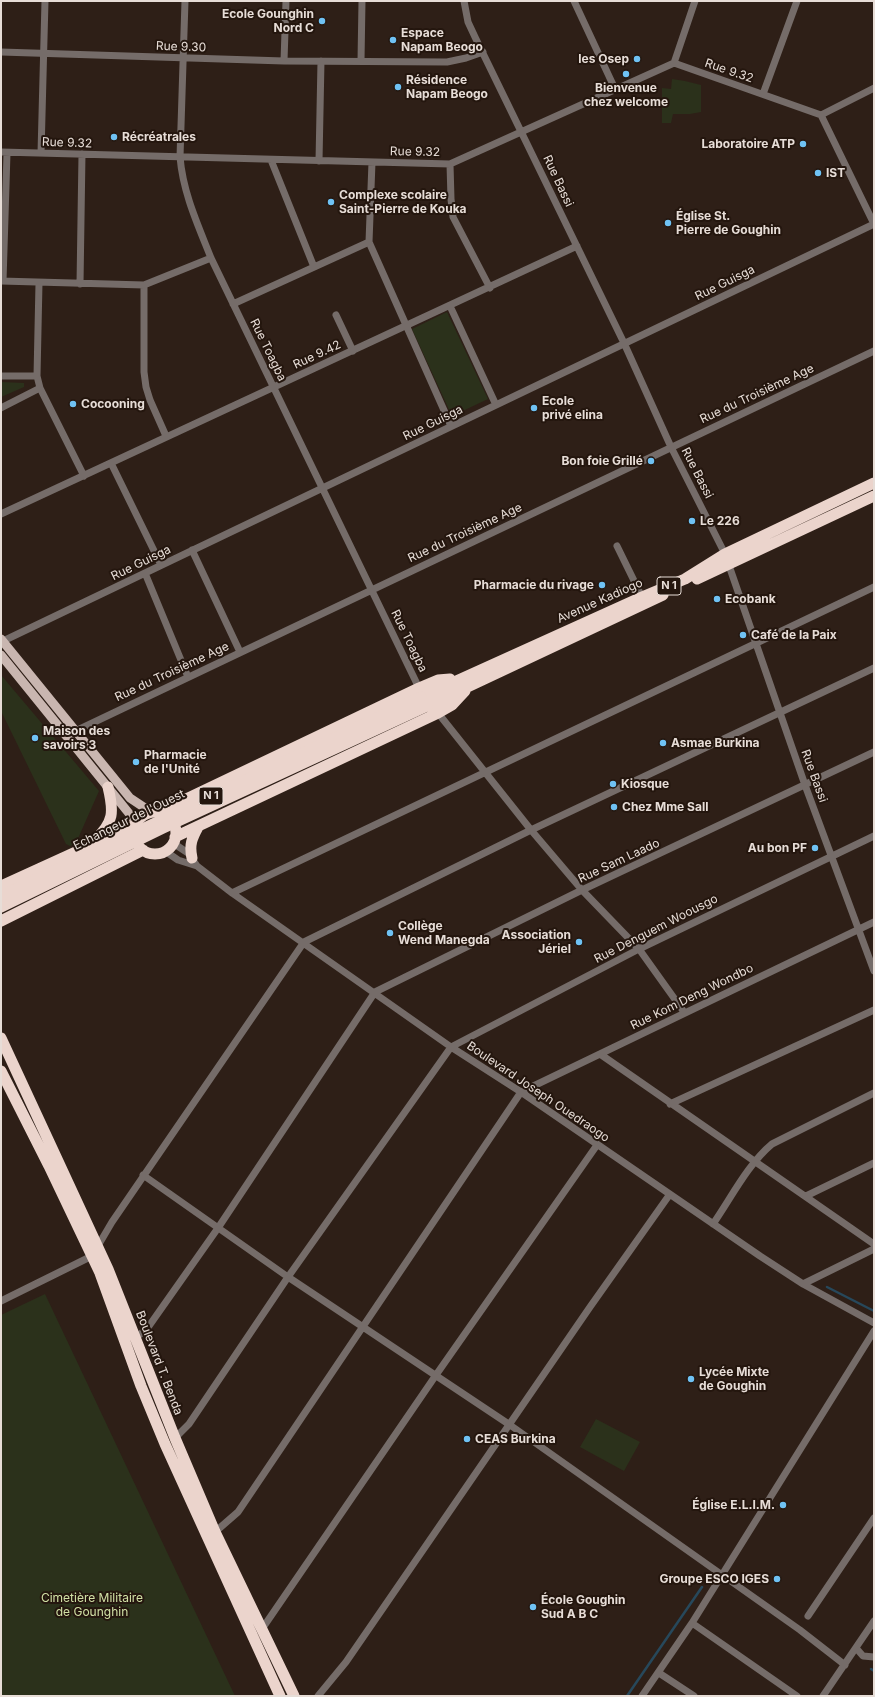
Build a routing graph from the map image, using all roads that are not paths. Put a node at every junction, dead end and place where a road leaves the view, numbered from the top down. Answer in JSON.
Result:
{"nodes":[{"id":1,"x":44,"y":1,"type":"edge"},
{"id":2,"x":185,"y":1,"type":"edge"},
{"id":3,"x":286,"y":1,"type":"edge"},
{"id":4,"x":362,"y":1,"type":"edge"},
{"id":5,"x":464,"y":1,"type":"edge"},
{"id":6,"x":574,"y":1,"type":"edge"},
{"id":7,"x":696,"y":1,"type":"edge"},
{"id":8,"x":797,"y":1,"type":"edge"},
{"id":9,"x":1,"y":52,"type":"edge"},
{"id":10,"x":483,"y":52,"type":"junction"},
{"id":11,"x":43,"y":53,"type":"junction"},
{"id":12,"x":183,"y":58,"type":"junction"},
{"id":13,"x":284,"y":61,"type":"junction"},
{"id":14,"x":321,"y":61,"type":"junction"},
{"id":15,"x":361,"y":61,"type":"junction"},
{"id":16,"x":674,"y":63,"type":"junction"},
{"id":17,"x":874,"y":88,"type":"edge"},
{"id":18,"x":615,"y":89,"type":"junction"},
{"id":19,"x":763,"y":94,"type":"junction"},
{"id":20,"x":821,"y":115,"type":"junction"},
{"id":21,"x":522,"y":131,"type":"junction"},
{"id":22,"x":4,"y":152,"type":"edge"},
{"id":23,"x":41,"y":153,"type":"junction"},
{"id":24,"x":82,"y":154,"type":"junction"},
{"id":25,"x":180,"y":157,"type":"junction"},
{"id":26,"x":271,"y":160,"type":"junction"},
{"id":27,"x":319,"y":161,"type":"junction"},
{"id":28,"x":372,"y":162,"type":"junction"},
{"id":29,"x":450,"y":164,"type":"junction"},
{"id":30,"x":874,"y":224,"type":"edge"},
{"id":31,"x":369,"y":242,"type":"junction"},
{"id":32,"x":577,"y":246,"type":"junction"},
{"id":33,"x":211,"y":258,"type":"junction"},
{"id":34,"x":314,"y":267,"type":"junction"},
{"id":35,"x":2,"y":281,"type":"edge"},
{"id":36,"x":39,"y":283,"type":"junction"},
{"id":37,"x":80,"y":284,"type":"junction"},
{"id":38,"x":144,"y":285,"type":"junction"},
{"id":39,"x":490,"y":288,"type":"junction"},
{"id":40,"x":234,"y":304,"type":"junction"},
{"id":41,"x":450,"y":306,"type":"junction"},
{"id":42,"x":336,"y":315,"type":"dead end"},
{"id":43,"x":405,"y":326,"type":"junction"},
{"id":44,"x":624,"y":343,"type":"junction"},
{"id":45,"x":352,"y":351,"type":"junction"},
{"id":46,"x":874,"y":351,"type":"edge"},
{"id":47,"x":1,"y":376,"type":"edge"},
{"id":48,"x":37,"y":376,"type":"junction"},
{"id":49,"x":40,"y":388,"type":"junction"},
{"id":50,"x":274,"y":388,"type":"junction"},
{"id":51,"x":496,"y":405,"type":"junction"},
{"id":52,"x":1,"y":408,"type":"edge"},
{"id":53,"x":451,"y":426,"type":"junction"},
{"id":54,"x":166,"y":436,"type":"junction"},
{"id":55,"x":671,"y":447,"type":"junction"},
{"id":56,"x":111,"y":463,"type":"junction"},
{"id":57,"x":84,"y":476,"type":"junction"},
{"id":58,"x":874,"y":483,"type":"edge"},
{"id":59,"x":323,"y":488,"type":"junction"},
{"id":60,"x":874,"y":496,"type":"edge"},
{"id":61,"x":1,"y":514,"type":"edge"},
{"id":62,"x":618,"y":546,"type":"dead end"},
{"id":63,"x":192,"y":550,"type":"junction"},
{"id":64,"x":727,"y":559,"type":"junction"},
{"id":65,"x":161,"y":565,"type":"junction"},
{"id":66,"x":145,"y":573,"type":"junction"},
{"id":67,"x":874,"y":587,"type":"edge"},
{"id":68,"x":372,"y":590,"type":"junction"},
{"id":69,"x":642,"y":596,"type":"junction"},
{"id":70,"x":1,"y":641,"type":"edge"},
{"id":71,"x":756,"y":643,"type":"junction"},
{"id":72,"x":240,"y":652,"type":"junction"},
{"id":73,"x":1,"y":655,"type":"edge"},
{"id":74,"x":874,"y":668,"type":"edge"},
{"id":75,"x":188,"y":677,"type":"junction"},
{"id":76,"x":467,"y":689,"type":"junction"},
{"id":77,"x":422,"y":697,"type":"junction"},
{"id":78,"x":779,"y":712,"type":"junction"},
{"id":79,"x":438,"y":713,"type":"junction"},
{"id":80,"x":76,"y":730,"type":"junction"},
{"id":81,"x":65,"y":736,"type":"junction"},
{"id":82,"x":874,"y":752,"type":"edge"},
{"id":83,"x":485,"y":772,"type":"junction"},
{"id":84,"x":805,"y":785,"type":"junction"},
{"id":85,"x":108,"y":787,"type":"junction"},
{"id":86,"x":155,"y":812,"type":"junction"},
{"id":87,"x":136,"y":824,"type":"junction"},
{"id":88,"x":198,"y":827,"type":"junction"},
{"id":89,"x":531,"y":830,"type":"junction"},
{"id":90,"x":874,"y":836,"type":"edge"},
{"id":91,"x":171,"y":844,"type":"junction"},
{"id":92,"x":87,"y":847,"type":"junction"},
{"id":93,"x":143,"y":850,"type":"junction"},
{"id":94,"x":831,"y":855,"type":"junction"},
{"id":95,"x":194,"y":862,"type":"junction"},
{"id":96,"x":1,"y":886,"type":"edge"},
{"id":97,"x":582,"y":890,"type":"junction"},
{"id":98,"x":232,"y":893,"type":"junction"},
{"id":99,"x":1,"y":896,"type":"edge"},
{"id":100,"x":1,"y":907,"type":"edge"},
{"id":101,"x":1,"y":921,"type":"edge"},
{"id":102,"x":874,"y":922,"type":"edge"},
{"id":103,"x":859,"y":929,"type":"junction"},
{"id":104,"x":304,"y":942,"type":"junction"},
{"id":105,"x":639,"y":949,"type":"junction"},
{"id":106,"x":874,"y":971,"type":"edge"},
{"id":107,"x":375,"y":992,"type":"junction"},
{"id":108,"x":874,"y":1010,"type":"edge"},
{"id":109,"x":684,"y":1012,"type":"junction"},
{"id":110,"x":1,"y":1038,"type":"edge"},
{"id":111,"x":451,"y":1047,"type":"junction"},
{"id":112,"x":600,"y":1054,"type":"junction"},
{"id":113,"x":1,"y":1071,"type":"edge"},
{"id":114,"x":521,"y":1092,"type":"junction"},
{"id":115,"x":874,"y":1093,"type":"edge"},
{"id":116,"x":670,"y":1104,"type":"junction"},
{"id":117,"x":597,"y":1144,"type":"junction"},
{"id":118,"x":755,"y":1161,"type":"junction"},
{"id":119,"x":874,"y":1163,"type":"edge"},
{"id":120,"x":143,"y":1175,"type":"junction"},
{"id":121,"x":670,"y":1194,"type":"junction"},
{"id":122,"x":806,"y":1196,"type":"junction"},
{"id":123,"x":713,"y":1224,"type":"junction"},
{"id":124,"x":218,"y":1228,"type":"junction"},
{"id":125,"x":874,"y":1244,"type":"edge"},
{"id":126,"x":874,"y":1249,"type":"edge"},
{"id":127,"x":95,"y":1251,"type":"junction"},
{"id":128,"x":288,"y":1276,"type":"junction"},
{"id":129,"x":803,"y":1284,"type":"junction"},
{"id":130,"x":1,"y":1301,"type":"edge"},
{"id":131,"x":874,"y":1323,"type":"edge"},
{"id":132,"x":364,"y":1326,"type":"junction"},
{"id":133,"x":874,"y":1331,"type":"edge"},
{"id":134,"x":136,"y":1338,"type":"junction"},
{"id":135,"x":436,"y":1375,"type":"junction"},
{"id":136,"x":510,"y":1425,"type":"junction"},
{"id":137,"x":175,"y":1438,"type":"junction"},
{"id":138,"x":874,"y":1518,"type":"edge"},
{"id":139,"x":215,"y":1532,"type":"junction"},
{"id":140,"x":722,"y":1575,"type":"junction"},
{"id":141,"x":808,"y":1616,"type":"dead end"},
{"id":142,"x":874,"y":1621,"type":"edge"},
{"id":143,"x":692,"y":1623,"type":"junction"},
{"id":144,"x":262,"y":1629,"type":"junction"},
{"id":145,"x":856,"y":1648,"type":"junction"},
{"id":146,"x":874,"y":1657,"type":"edge"},
{"id":147,"x":845,"y":1664,"type":"junction"},
{"id":148,"x":659,"y":1673,"type":"junction"},
{"id":149,"x":280,"y":1696,"type":"edge"},
{"id":150,"x":294,"y":1696,"type":"edge"},
{"id":151,"x":318,"y":1696,"type":"edge"},
{"id":152,"x":642,"y":1696,"type":"edge"},
{"id":153,"x":694,"y":1696,"type":"edge"},
{"id":154,"x":797,"y":1696,"type":"edge"},
{"id":155,"x":823,"y":1696,"type":"edge"}],
"edges":[{"from":1,"to":11,"type":"street"},
{"from":2,"to":12,"type":"street","name":"Rue Toagba"},
{"from":3,"to":13,"type":"street"},
{"from":4,"to":15,"type":"street"},
{"from":5,"to":10,"type":"street","name":"Rue Bassi"},
{"from":6,"to":18,"type":"street"},
{"from":7,"to":16,"type":"street"},
{"from":8,"to":19,"type":"street"},
{"from":9,"to":11,"type":"street","name":"Rue 9.30"},
{"from":10,"to":15,"type":"street"},
{"from":10,"to":21,"type":"street","name":"Rue Bassi"},
{"from":11,"to":12,"type":"street","name":"Rue 9.30"},
{"from":11,"to":23,"type":"street"},
{"from":12,"to":13,"type":"street","name":"Rue 9.30"},
{"from":12,"to":25,"type":"street","name":"Rue Toagba"},
{"from":13,"to":14,"type":"street","name":"Rue 9.30"},
{"from":14,"to":15,"type":"street","name":"Rue 9.30"},
{"from":14,"to":27,"type":"street"},
{"from":16,"to":18,"type":"street","name":"Rue 9.32"},
{"from":16,"to":19,"type":"street","name":"Rue 9.32"},
{"from":17,"to":20,"type":"street"},
{"from":18,"to":21,"type":"street","name":"Rue 9.32"},
{"from":19,"to":20,"type":"street","name":"Rue 9.32"},
{"from":20,"to":30,"type":"street"},
{"from":21,"to":29,"type":"street","name":"Rue 9.32"},
{"from":21,"to":32,"type":"street","name":"Rue Bassi"},
{"from":22,"to":23,"type":"street","name":"Rue 9.32"},
{"from":22,"to":35,"type":"street"},
{"from":23,"to":24,"type":"street","name":"Rue 9.32"},
{"from":24,"to":25,"type":"street","name":"Rue 9.32"},
{"from":24,"to":37,"type":"street"},
{"from":25,"to":26,"type":"street","name":"Rue 9.32"},
{"from":25,"to":33,"type":"street","name":"Rue Toagba"},
{"from":26,"to":27,"type":"street","name":"Rue 9.32"},
{"from":26,"to":34,"type":"street"},
{"from":27,"to":28,"type":"street","name":"Rue 9.32"},
{"from":28,"to":29,"type":"street","name":"Rue 9.32"},
{"from":28,"to":31,"type":"street"},
{"from":29,"to":39,"type":"street"},
{"from":30,"to":44,"type":"street","name":"Rue Guisga"},
{"from":31,"to":34,"type":"street"},
{"from":31,"to":43,"type":"street"},
{"from":32,"to":39,"type":"street","name":"Rue 9.42"},
{"from":32,"to":44,"type":"street","name":"Rue Bassi"},
{"from":33,"to":38,"type":"street"},
{"from":33,"to":40,"type":"street","name":"Rue Toagba"},
{"from":34,"to":40,"type":"street"},
{"from":35,"to":36,"type":"street"},
{"from":36,"to":37,"type":"street"},
{"from":36,"to":48,"type":"street"},
{"from":37,"to":38,"type":"street"},
{"from":38,"to":54,"type":"street"},
{"from":39,"to":41,"type":"street","name":"Rue 9.42"},
{"from":40,"to":50,"type":"street","name":"Rue Toagba"},
{"from":41,"to":43,"type":"street","name":"Rue 9.42"},
{"from":41,"to":51,"type":"street"},
{"from":42,"to":45,"type":"street"},
{"from":43,"to":45,"type":"street","name":"Rue 9.42"},
{"from":43,"to":53,"type":"street"},
{"from":44,"to":51,"type":"street","name":"Rue Guisga"},
{"from":44,"to":55,"type":"street","name":"Rue Bassi"},
{"from":45,"to":50,"type":"street","name":"Rue 9.42"},
{"from":46,"to":55,"type":"street","name":"Rue du Troisième Age"},
{"from":47,"to":48,"type":"street"},
{"from":48,"to":49,"type":"street"},
{"from":49,"to":52,"type":"street"},
{"from":49,"to":57,"type":"street"},
{"from":50,"to":54,"type":"street","name":"Rue 9.42"},
{"from":50,"to":59,"type":"street","name":"Rue Toagba"},
{"from":51,"to":53,"type":"street","name":"Rue Guisga"},
{"from":53,"to":59,"type":"street","name":"Rue Guisga"},
{"from":54,"to":56,"type":"street","name":"Rue 9.42"},
{"from":55,"to":64,"type":"street","name":"Rue Bassi"},
{"from":55,"to":68,"type":"street","name":"Rue du Troisième Age"},
{"from":56,"to":57,"type":"street","name":"Rue 9.42"},
{"from":56,"to":65,"type":"street"},
{"from":57,"to":61,"type":"street","name":"Rue 9.42"},
{"from":58,"to":64,"type":"highway","name":"Avenue Kadiogo","number":"N 1"},
{"from":59,"to":63,"type":"street","name":"Rue Guisga"},
{"from":59,"to":68,"type":"street","name":"Rue Toagba"},
{"from":60,"to":64,"type":"highway","name":"Avenue Kadiogo","number":"N 1"},
{"from":62,"to":69,"type":"street"},
{"from":63,"to":65,"type":"street","name":"Rue Guisga"},
{"from":63,"to":72,"type":"street"},
{"from":64,"to":69,"type":"highway","name":"Avenue Kadiogo","number":"N 1"},
{"from":64,"to":71,"type":"street","name":"Rue Bassi"},
{"from":64,"to":76,"type":"highway","name":"Avenue Kadiogo","number":"N 1"},
{"from":65,"to":66,"type":"street","name":"Rue Guisga"},
{"from":66,"to":70,"type":"street","name":"Rue Guisga"},
{"from":66,"to":75,"type":"street"},
{"from":67,"to":71,"type":"street"},
{"from":68,"to":72,"type":"street","name":"Rue du Troisième Age"},
{"from":68,"to":77,"type":"street","name":"Rue Toagba"},
{"from":69,"to":77,"type":"highway","name":"Avenue Kadiogo","number":"N 1"},
{"from":70,"to":80,"type":"main road"},
{"from":71,"to":78,"type":"street","name":"Rue Bassi"},
{"from":71,"to":83,"type":"street"},
{"from":72,"to":75,"type":"street","name":"Rue du Troisième Age"},
{"from":73,"to":81,"type":"main road"},
{"from":74,"to":78,"type":"street"},
{"from":75,"to":80,"type":"street","name":"Rue du Troisième Age"},
{"from":76,"to":77,"type":"highway","name":"Avenue Kadiogo","number":"N 1"},
{"from":76,"to":79,"type":"highway","number":"N 1"},
{"from":77,"to":86,"type":"highway","number":"N 1"},
{"from":77,"to":99,"type":"highway","name":"Echangeur de l'Ouest","number":"N 1","bridge":true},
{"from":77,"to":100,"type":"highway","name":"Echangeur de l'Ouest","number":"N 1","bridge":true},
{"from":78,"to":84,"type":"street","name":"Rue Bassi"},
{"from":78,"to":89,"type":"street"},
{"from":79,"to":83,"type":"street"},
{"from":79,"to":88,"type":"highway","number":"N 1"},
{"from":80,"to":81,"type":"street","name":"Rue du Troisième Age"},
{"from":80,"to":86,"type":"main road"},
{"from":81,"to":85,"type":"main road"},
{"from":82,"to":84,"type":"street","name":"Rue Sam Laado"},
{"from":83,"to":89,"type":"street"},
{"from":83,"to":98,"type":"street"},
{"from":84,"to":94,"type":"street","name":"Rue Bassi"},
{"from":84,"to":97,"type":"street","name":"Rue Sam Laado"},
{"from":85,"to":87,"type":"main road"},
{"from":85,"to":92,"type":"highway"},
{"from":86,"to":87,"type":"highway","number":"N 1"},
{"from":86,"to":91,"type":"highway"},
{"from":87,"to":92,"type":"highway","number":"N 1"},
{"from":87,"to":93,"type":"highway"},
{"from":88,"to":91,"type":"highway","number":"N 1"},
{"from":88,"to":95,"type":"highway"},
{"from":89,"to":97,"type":"street"},
{"from":89,"to":104,"type":"street"},
{"from":90,"to":94,"type":"street","name":"Rue Denguem Woousgo"},
{"from":91,"to":93,"type":"highway","number":"N 1"},
{"from":91,"to":95,"type":"street","name":"Boulevard Joseph Ouedraogo"},
{"from":91,"to":95,"type":"street","name":"Boulevard Joseph Ouedraogo"},
{"from":92,"to":96,"type":"highway","number":"N 1"},
{"from":93,"to":101,"type":"highway"},
{"from":94,"to":103,"type":"street","name":"Rue Bassi"},
{"from":94,"to":105,"type":"street","name":"Rue Denguem Woousgo"},
{"from":95,"to":98,"type":"street","name":"Boulevard Joseph Ouedraogo"},
{"from":97,"to":105,"type":"street"},
{"from":97,"to":107,"type":"street","name":"Rue Sam Laado"},
{"from":98,"to":104,"type":"street","name":"Boulevard Joseph Ouedraogo"},
{"from":102,"to":103,"type":"street","name":"Rue Kom Deng Wondbo"},
{"from":103,"to":106,"type":"street","name":"Rue Bassi"},
{"from":103,"to":109,"type":"street","name":"Rue Kom Deng Wondbo"},
{"from":104,"to":107,"type":"street","name":"Boulevard Joseph Ouedraogo"},
{"from":104,"to":120,"type":"street"},
{"from":105,"to":109,"type":"street"},
{"from":105,"to":111,"type":"street","name":"Rue Denguem Woousgo"},
{"from":107,"to":111,"type":"street","name":"Boulevard Joseph Ouedraogo"},
{"from":107,"to":124,"type":"street"},
{"from":108,"to":116,"type":"street"},
{"from":109,"to":112,"type":"street","name":"Rue Kom Deng Wondbo"},
{"from":110,"to":127,"type":"highway","name":"Boulevard T. Benda"},
{"from":111,"to":114,"type":"street","name":"Boulevard Joseph Ouedraogo"},
{"from":111,"to":128,"type":"street"},
{"from":112,"to":114,"type":"street","name":"Rue Kom Deng Wondbo"},
{"from":112,"to":116,"type":"street"},
{"from":113,"to":127,"type":"highway","name":"Boulevard T. Benda"},
{"from":114,"to":117,"type":"street","name":"Boulevard Joseph Ouedraogo"},
{"from":114,"to":132,"type":"street"},
{"from":115,"to":118,"type":"street"},
{"from":116,"to":118,"type":"street"},
{"from":117,"to":121,"type":"street","name":"Boulevard Joseph Ouedraogo"},
{"from":117,"to":135,"type":"street"},
{"from":118,"to":122,"type":"street"},
{"from":118,"to":123,"type":"street"},
{"from":119,"to":122,"type":"street"},
{"from":120,"to":124,"type":"street"},
{"from":120,"to":127,"type":"street"},
{"from":121,"to":123,"type":"street","name":"Boulevard Joseph Ouedraogo"},
{"from":121,"to":136,"type":"street"},
{"from":122,"to":125,"type":"street"},
{"from":123,"to":129,"type":"street","name":"Boulevard Joseph Ouedraogo"},
{"from":124,"to":128,"type":"street"},
{"from":124,"to":134,"type":"street"},
{"from":126,"to":129,"type":"street"},
{"from":127,"to":130,"type":"street"},
{"from":127,"to":134,"type":"highway","name":"Boulevard T. Benda"},
{"from":127,"to":149,"type":"highway","name":"Boulevard T. Benda"},
{"from":128,"to":132,"type":"street"},
{"from":128,"to":137,"type":"street"},
{"from":129,"to":131,"type":"street","name":"Boulevard Joseph Ouedraogo"},
{"from":132,"to":135,"type":"street"},
{"from":132,"to":139,"type":"street"},
{"from":133,"to":140,"type":"street"},
{"from":134,"to":137,"type":"highway","name":"Boulevard T. Benda"},
{"from":135,"to":136,"type":"street"},
{"from":135,"to":144,"type":"street"},
{"from":136,"to":140,"type":"street"},
{"from":136,"to":151,"type":"street"},
{"from":137,"to":139,"type":"highway","name":"Boulevard T. Benda"},
{"from":138,"to":141,"type":"street"},
{"from":139,"to":144,"type":"highway","name":"Boulevard T. Benda"},
{"from":140,"to":143,"type":"street"},
{"from":140,"to":147,"type":"street"},
{"from":142,"to":145,"type":"street"},
{"from":143,"to":148,"type":"street"},
{"from":143,"to":154,"type":"street"},
{"from":144,"to":150,"type":"highway","name":"Boulevard T. Benda"},
{"from":145,"to":146,"type":"street"},
{"from":145,"to":147,"type":"street"},
{"from":147,"to":155,"type":"street"},
{"from":148,"to":152,"type":"street"},
{"from":148,"to":153,"type":"street"}]}
